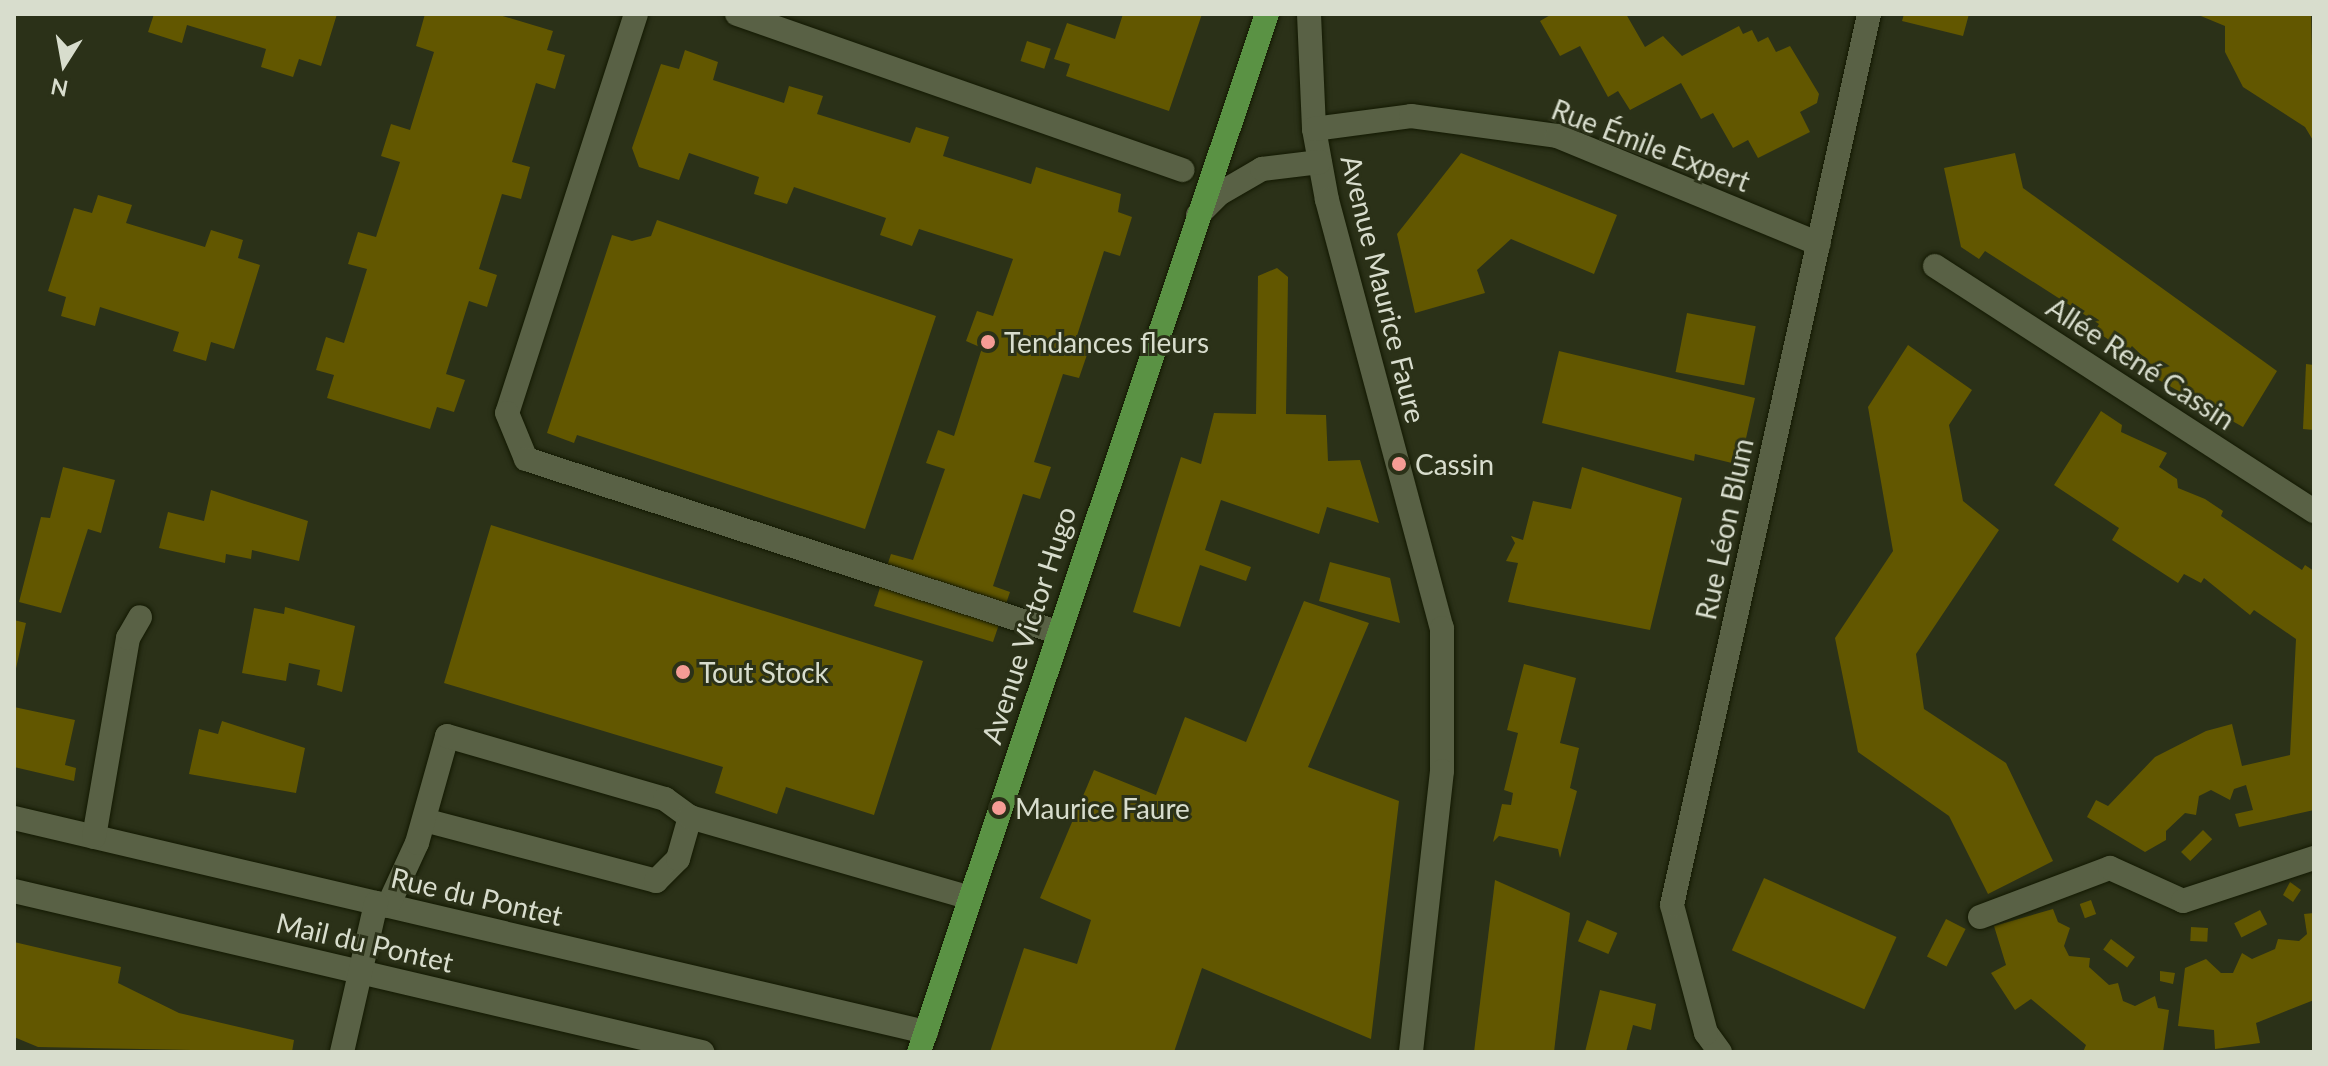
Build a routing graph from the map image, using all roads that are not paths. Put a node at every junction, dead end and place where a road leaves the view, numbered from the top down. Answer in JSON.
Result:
{"nodes":[{"id":1,"x":636,"y":14,"type":"edge"},
{"id":2,"x":737,"y":14,"type":"edge"},
{"id":3,"x":1267,"y":14,"type":"edge"},
{"id":4,"x":1309,"y":14,"type":"edge"},
{"id":5,"x":1869,"y":14,"type":"edge"},
{"id":6,"x":1314,"y":129,"type":"junction"},
{"id":7,"x":1320,"y":162,"type":"junction"},
{"id":8,"x":1182,"y":170,"type":"dead end"},
{"id":9,"x":1196,"y":217,"type":"junction"},
{"id":10,"x":1819,"y":244,"type":"junction"},
{"id":11,"x":1935,"y":266,"type":"dead end"},
{"id":12,"x":2314,"y":511,"type":"edge"},
{"id":13,"x":140,"y":617,"type":"dead end"},
{"id":14,"x":1057,"y":632,"type":"junction"},
{"id":15,"x":690,"y":817,"type":"junction"},
{"id":16,"x":14,"y":818,"type":"edge"},
{"id":17,"x":424,"y":820,"type":"junction"},
{"id":18,"x":94,"y":837,"type":"junction"},
{"id":19,"x":2314,"y":858,"type":"edge"},
{"id":20,"x":14,"y":891,"type":"edge"},
{"id":21,"x":970,"y":898,"type":"junction"},
{"id":22,"x":382,"y":904,"type":"junction"},
{"id":23,"x":1980,"y":917,"type":"dead end"},
{"id":24,"x":360,"y":972,"type":"junction"},
{"id":25,"x":922,"y":1042,"type":"edge"},
{"id":26,"x":342,"y":1052,"type":"edge"},
{"id":27,"x":702,"y":1052,"type":"edge"},
{"id":28,"x":1411,"y":1052,"type":"edge"},
{"id":29,"x":1720,"y":1052,"type":"edge"}],
"edges":[{"from":1,"to":14,"type":"street"},
{"from":2,"to":8,"type":"street"},
{"from":3,"to":9,"type":"main road","name":"Avenue Victor Hugo"},
{"from":4,"to":6,"type":"street","name":"Avenue Maurice Faure"},
{"from":5,"to":10,"type":"street","name":"Rue Léon Blum"},
{"from":6,"to":7,"type":"street","name":"Avenue Maurice Faure"},
{"from":6,"to":10,"type":"street","name":"Rue Émile Expert"},
{"from":7,"to":9,"type":"street","name":"Avenue Victor Hugo"},
{"from":7,"to":28,"type":"street","name":"Avenue Maurice Faure"},
{"from":9,"to":14,"type":"main road","name":"Avenue Victor Hugo"},
{"from":10,"to":29,"type":"street","name":"Rue Léon Blum"},
{"from":11,"to":12,"type":"street","name":"Allée René Cassin"},
{"from":13,"to":18,"type":"street"},
{"from":14,"to":21,"type":"main road","name":"Avenue Victor Hugo"},
{"from":15,"to":17,"type":"street"},
{"from":15,"to":17,"type":"street"},
{"from":15,"to":21,"type":"street"},
{"from":16,"to":18,"type":"street","name":"Rue du Pontet"},
{"from":17,"to":22,"type":"street"},
{"from":18,"to":22,"type":"street","name":"Rue du Pontet"},
{"from":19,"to":23,"type":"street"},
{"from":20,"to":24,"type":"street","name":"Mail du Pontet"},
{"from":21,"to":25,"type":"main road","name":"Avenue Victor Hugo"},
{"from":22,"to":24,"type":"street"},
{"from":22,"to":25,"type":"street","name":"Rue du Pontet"},
{"from":24,"to":26,"type":"street"},
{"from":24,"to":27,"type":"street","name":"Mail du Pontet"}]}
